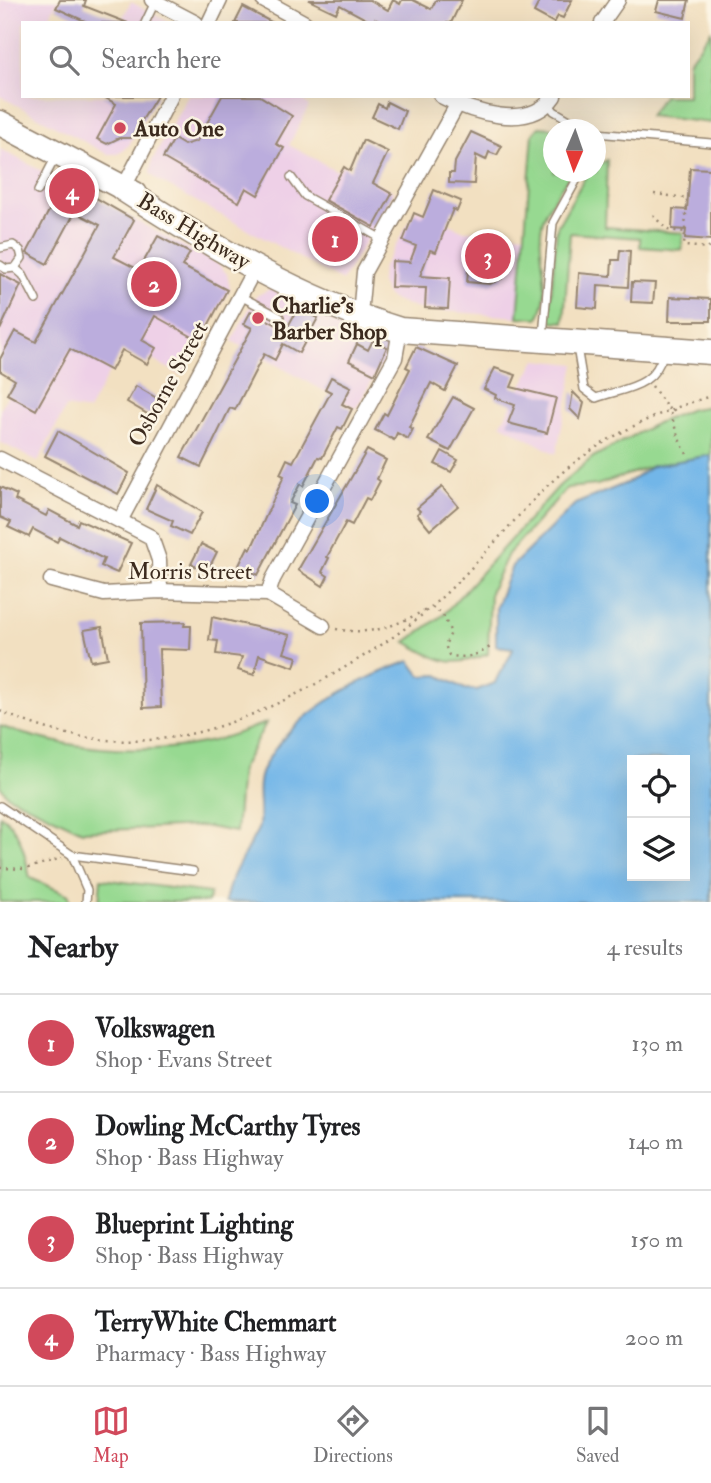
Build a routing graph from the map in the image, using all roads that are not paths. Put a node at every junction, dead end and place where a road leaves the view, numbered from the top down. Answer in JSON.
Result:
{"nodes":[{"id":1,"x":220,"y":0,"type":"edge"},
{"id":2,"x":263,"y":0,"type":"edge"},
{"id":3,"x":618,"y":0,"type":"edge"},
{"id":4,"x":154,"y":1,"type":"edge"},
{"id":5,"x":146,"y":21,"type":"edge"},
{"id":6,"x":192,"y":21,"type":"edge"},
{"id":7,"x":210,"y":21,"type":"edge"},
{"id":8,"x":301,"y":21,"type":"edge"},
{"id":9,"x":604,"y":21,"type":"edge"},
{"id":10,"x":171,"y":98,"type":"edge"},
{"id":11,"x":445,"y":98,"type":"edge"},
{"id":12,"x":551,"y":100,"type":"edge"},
{"id":13,"x":457,"y":105,"type":"junction"},
{"id":14,"x":568,"y":119,"type":"edge"},
{"id":15,"x":0,"y":123,"type":"edge"},
{"id":16,"x":606,"y":136,"type":"edge"},
{"id":17,"x":711,"y":143,"type":"edge"},
{"id":18,"x":57,"y":155,"type":"junction"},
{"id":19,"x":291,"y":177,"type":"dead end"},
{"id":20,"x":576,"y":182,"type":"edge"},
{"id":21,"x":123,"y":188,"type":"junction"},
{"id":22,"x":38,"y":191,"type":"dead end"},
{"id":23,"x":382,"y":239,"type":"junction"},
{"id":24,"x":0,"y":248,"type":"edge"},
{"id":25,"x":0,"y":265,"type":"edge"},
{"id":26,"x":15,"y":268,"type":"junction"},
{"id":27,"x":255,"y":268,"type":"junction"},
{"id":28,"x":242,"y":296,"type":"junction"},
{"id":29,"x":36,"y":300,"type":"dead end"},
{"id":30,"x":361,"y":304,"type":"junction"},
{"id":31,"x":279,"y":317,"type":"dead end"},
{"id":32,"x":400,"y":330,"type":"junction"},
{"id":33,"x":463,"y":333,"type":"junction"},
{"id":34,"x":542,"y":340,"type":"junction"},
{"id":35,"x":576,"y":343,"type":"junction"},
{"id":36,"x":665,"y":349,"type":"junction"},
{"id":37,"x":711,"y":352,"type":"edge"},
{"id":38,"x":0,"y":459,"type":"edge"},
{"id":39,"x":120,"y":521,"type":"junction"},
{"id":40,"x":51,"y":580,"type":"dead end"},
{"id":41,"x":160,"y":591,"type":"junction"},
{"id":42,"x":268,"y":594,"type":"junction"},
{"id":43,"x":323,"y":626,"type":"road end"},
{"id":44,"x":0,"y":806,"type":"edge"},
{"id":45,"x":72,"y":855,"type":"junction"},
{"id":46,"x":193,"y":871,"type":"dead end"},
{"id":47,"x":86,"y":902,"type":"edge"}],
"edges":[{"from":1,"to":7,"type":"street"},
{"from":2,"to":8,"type":"street"},
{"from":3,"to":9,"type":"street"},
{"from":4,"to":5,"type":"lane"},
{"from":4,"to":6,"type":"street"},
{"from":10,"to":21,"type":"street"},
{"from":11,"to":13,"type":"street"},
{"from":12,"to":13,"type":"street"},
{"from":12,"to":14,"type":"lane"},
{"from":13,"to":23,"type":"street"},
{"from":15,"to":18,"type":"highway","name":"Bass Highway"},
{"from":16,"to":17,"type":"lane"},
{"from":18,"to":21,"type":"highway","name":"Bass Highway"},
{"from":18,"to":22,"type":"lane"},
{"from":19,"to":23,"type":"lane"},
{"from":20,"to":34,"type":"lane"},
{"from":21,"to":27,"type":"highway","name":"Bass Highway"},
{"from":21,"to":30,"type":"highway","name":"Bass Highway"},
{"from":23,"to":30,"type":"street"},
{"from":24,"to":26,"type":"lane"},
{"from":25,"to":26,"type":"lane"},
{"from":26,"to":29,"type":"lane"},
{"from":27,"to":28,"type":"street","name":"Osborne Street"},
{"from":27,"to":32,"type":"highway","name":"Bass Highway"},
{"from":28,"to":31,"type":"lane"},
{"from":28,"to":39,"type":"street","name":"Osborne Street"},
{"from":30,"to":33,"type":"highway","name":"Bass Highway"},
{"from":32,"to":33,"type":"highway","name":"Bass Highway"},
{"from":32,"to":42,"type":"street"},
{"from":33,"to":34,"type":"highway","name":"Bass Highway"},
{"from":34,"to":35,"type":"highway","name":"Bass Highway"},
{"from":35,"to":36,"type":"highway","name":"Bass Highway"},
{"from":35,"to":36,"type":"lane"},
{"from":36,"to":37,"type":"highway","name":"Bass Highway"},
{"from":38,"to":39,"type":"street"},
{"from":39,"to":41,"type":"street"},
{"from":40,"to":41,"type":"street","name":"Morris Street"},
{"from":41,"to":42,"type":"street","name":"Morris Street"},
{"from":42,"to":43,"type":"street","name":"Morris Street"},
{"from":44,"to":45,"type":"lane"},
{"from":45,"to":46,"type":"lane"},
{"from":45,"to":47,"type":"lane"}]}
